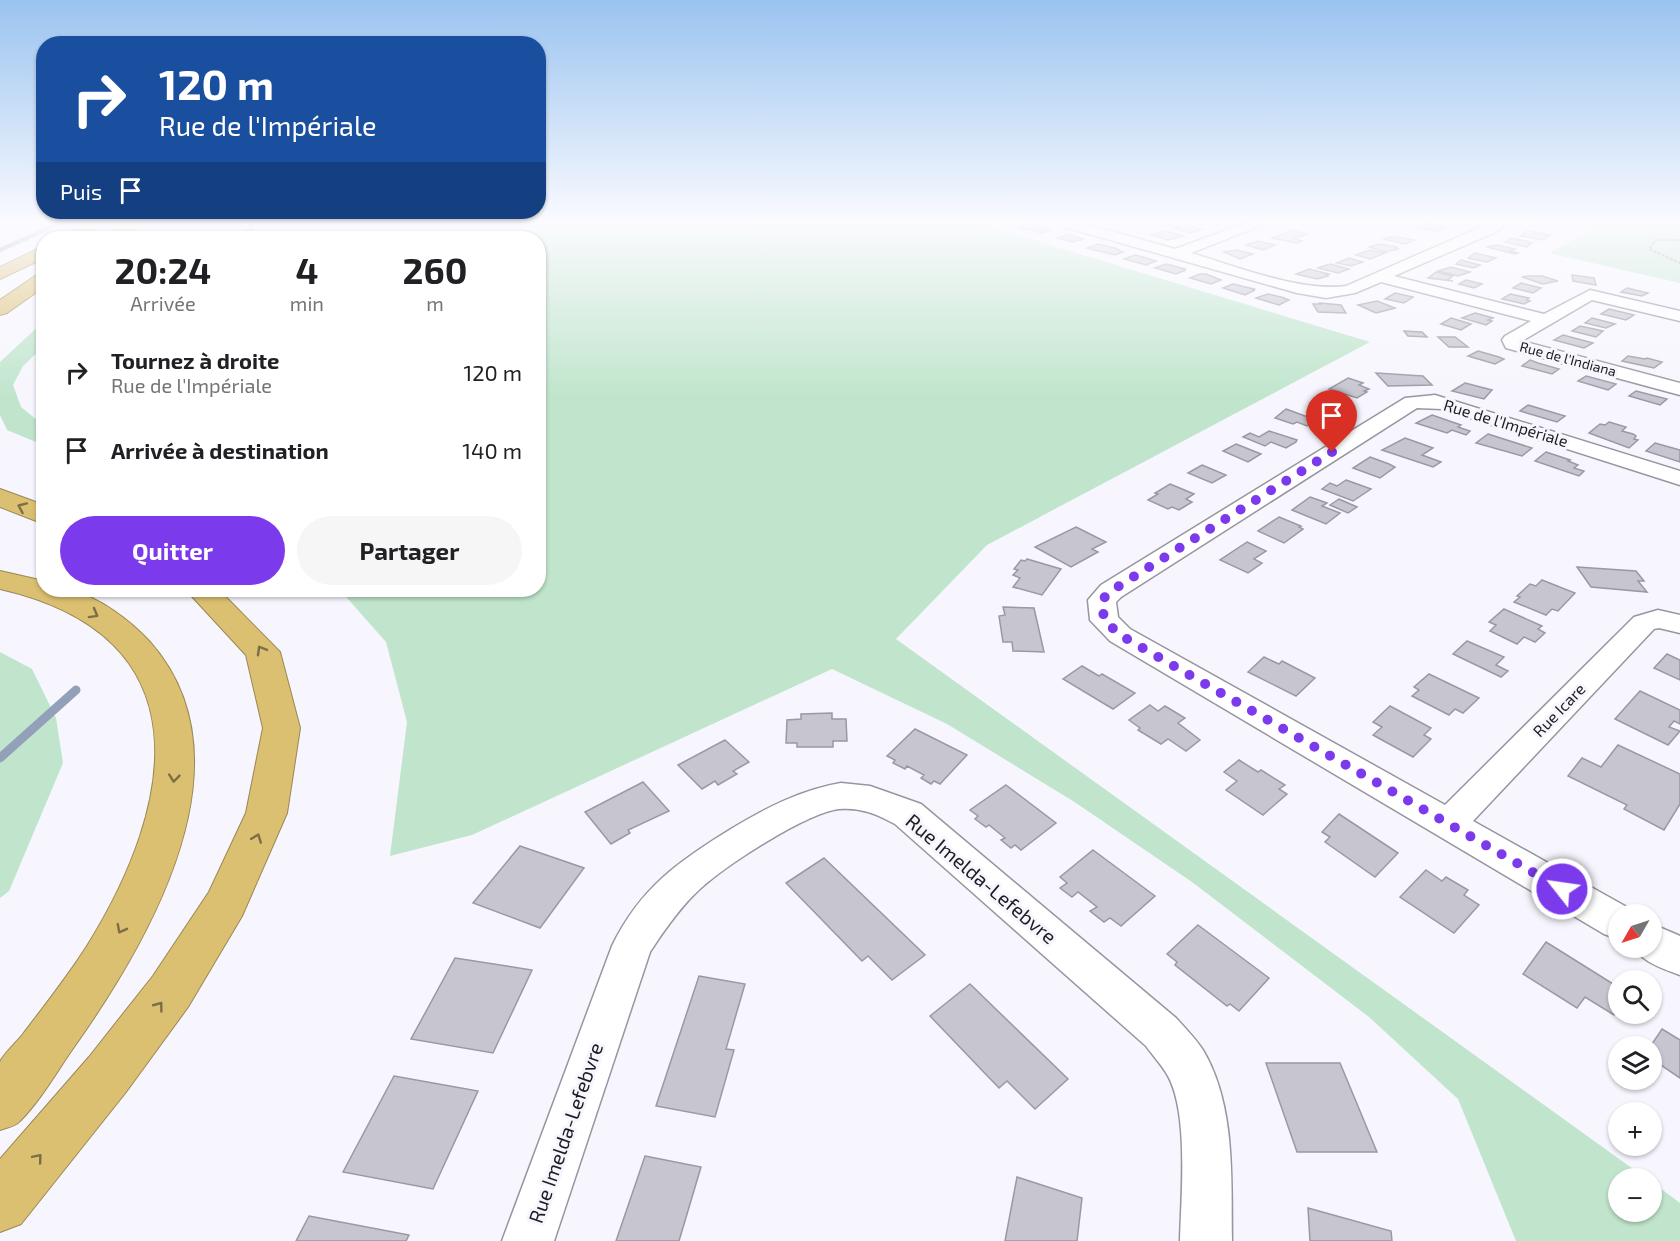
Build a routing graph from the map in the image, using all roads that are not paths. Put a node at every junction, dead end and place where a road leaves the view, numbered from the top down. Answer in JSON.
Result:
{"nodes":[{"id":1,"x":29,"y":281,"type":"edge"},
{"id":2,"x":1273,"y":281,"type":"edge"},
{"id":3,"x":1369,"y":281,"type":"edge"},
{"id":4,"x":1394,"y":281,"type":"edge"},
{"id":5,"x":36,"y":284,"type":"edge"},
{"id":6,"x":0,"y":296,"type":"edge"},
{"id":7,"x":0,"y":309,"type":"edge"},
{"id":8,"x":1680,"y":316,"type":"edge"},
{"id":9,"x":1546,"y":320,"type":"junction"},
{"id":10,"x":1680,"y":389,"type":"edge"},
{"id":11,"x":1680,"y":478,"type":"edge"},
{"id":12,"x":0,"y":497,"type":"edge"},
{"id":13,"x":36,"y":513,"type":"edge"},
{"id":14,"x":0,"y":580,"type":"edge"},
{"id":15,"x":36,"y":589,"type":"edge"},
{"id":16,"x":58,"y":597,"type":"edge"},
{"id":17,"x":211,"y":597,"type":"edge"},
{"id":18,"x":1680,"y":624,"type":"edge"},
{"id":19,"x":1448,"y":824,"type":"junction"},
{"id":20,"x":1608,"y":916,"type":"edge"},
{"id":21,"x":1662,"y":946,"type":"edge"},
{"id":22,"x":1680,"y":957,"type":"edge"},
{"id":23,"x":0,"y":1104,"type":"edge"},
{"id":24,"x":0,"y":1203,"type":"edge"},
{"id":25,"x":528,"y":1241,"type":"edge"},
{"id":26,"x":1206,"y":1241,"type":"edge"}],
"edges":[{"from":1,"to":6,"type":"highway"},
{"from":2,"to":3,"type":"street"},
{"from":4,"to":9,"type":"street"},
{"from":5,"to":7,"type":"highway"},
{"from":8,"to":9,"type":"street","name":"Rue de l'Indiana"},
{"from":9,"to":10,"type":"street","name":"Rue de l'Indiana"},
{"from":11,"to":19,"type":"street","name":"Rue de l'Impériale"},
{"from":13,"to":12,"type":"highway","one_way":true},
{"from":14,"to":15,"type":"highway","one_way":true},
{"from":16,"to":23,"type":"highway","one_way":true},
{"from":24,"to":17,"type":"highway","one_way":true},
{"from":18,"to":19,"type":"street","name":"Rue Icare"},
{"from":19,"to":20,"type":"street","name":"Rue de l'Impériale"},
{"from":21,"to":22,"type":"street"},
{"from":25,"to":26,"type":"street","name":"Rue Imelda-Lefebvre"}]}
